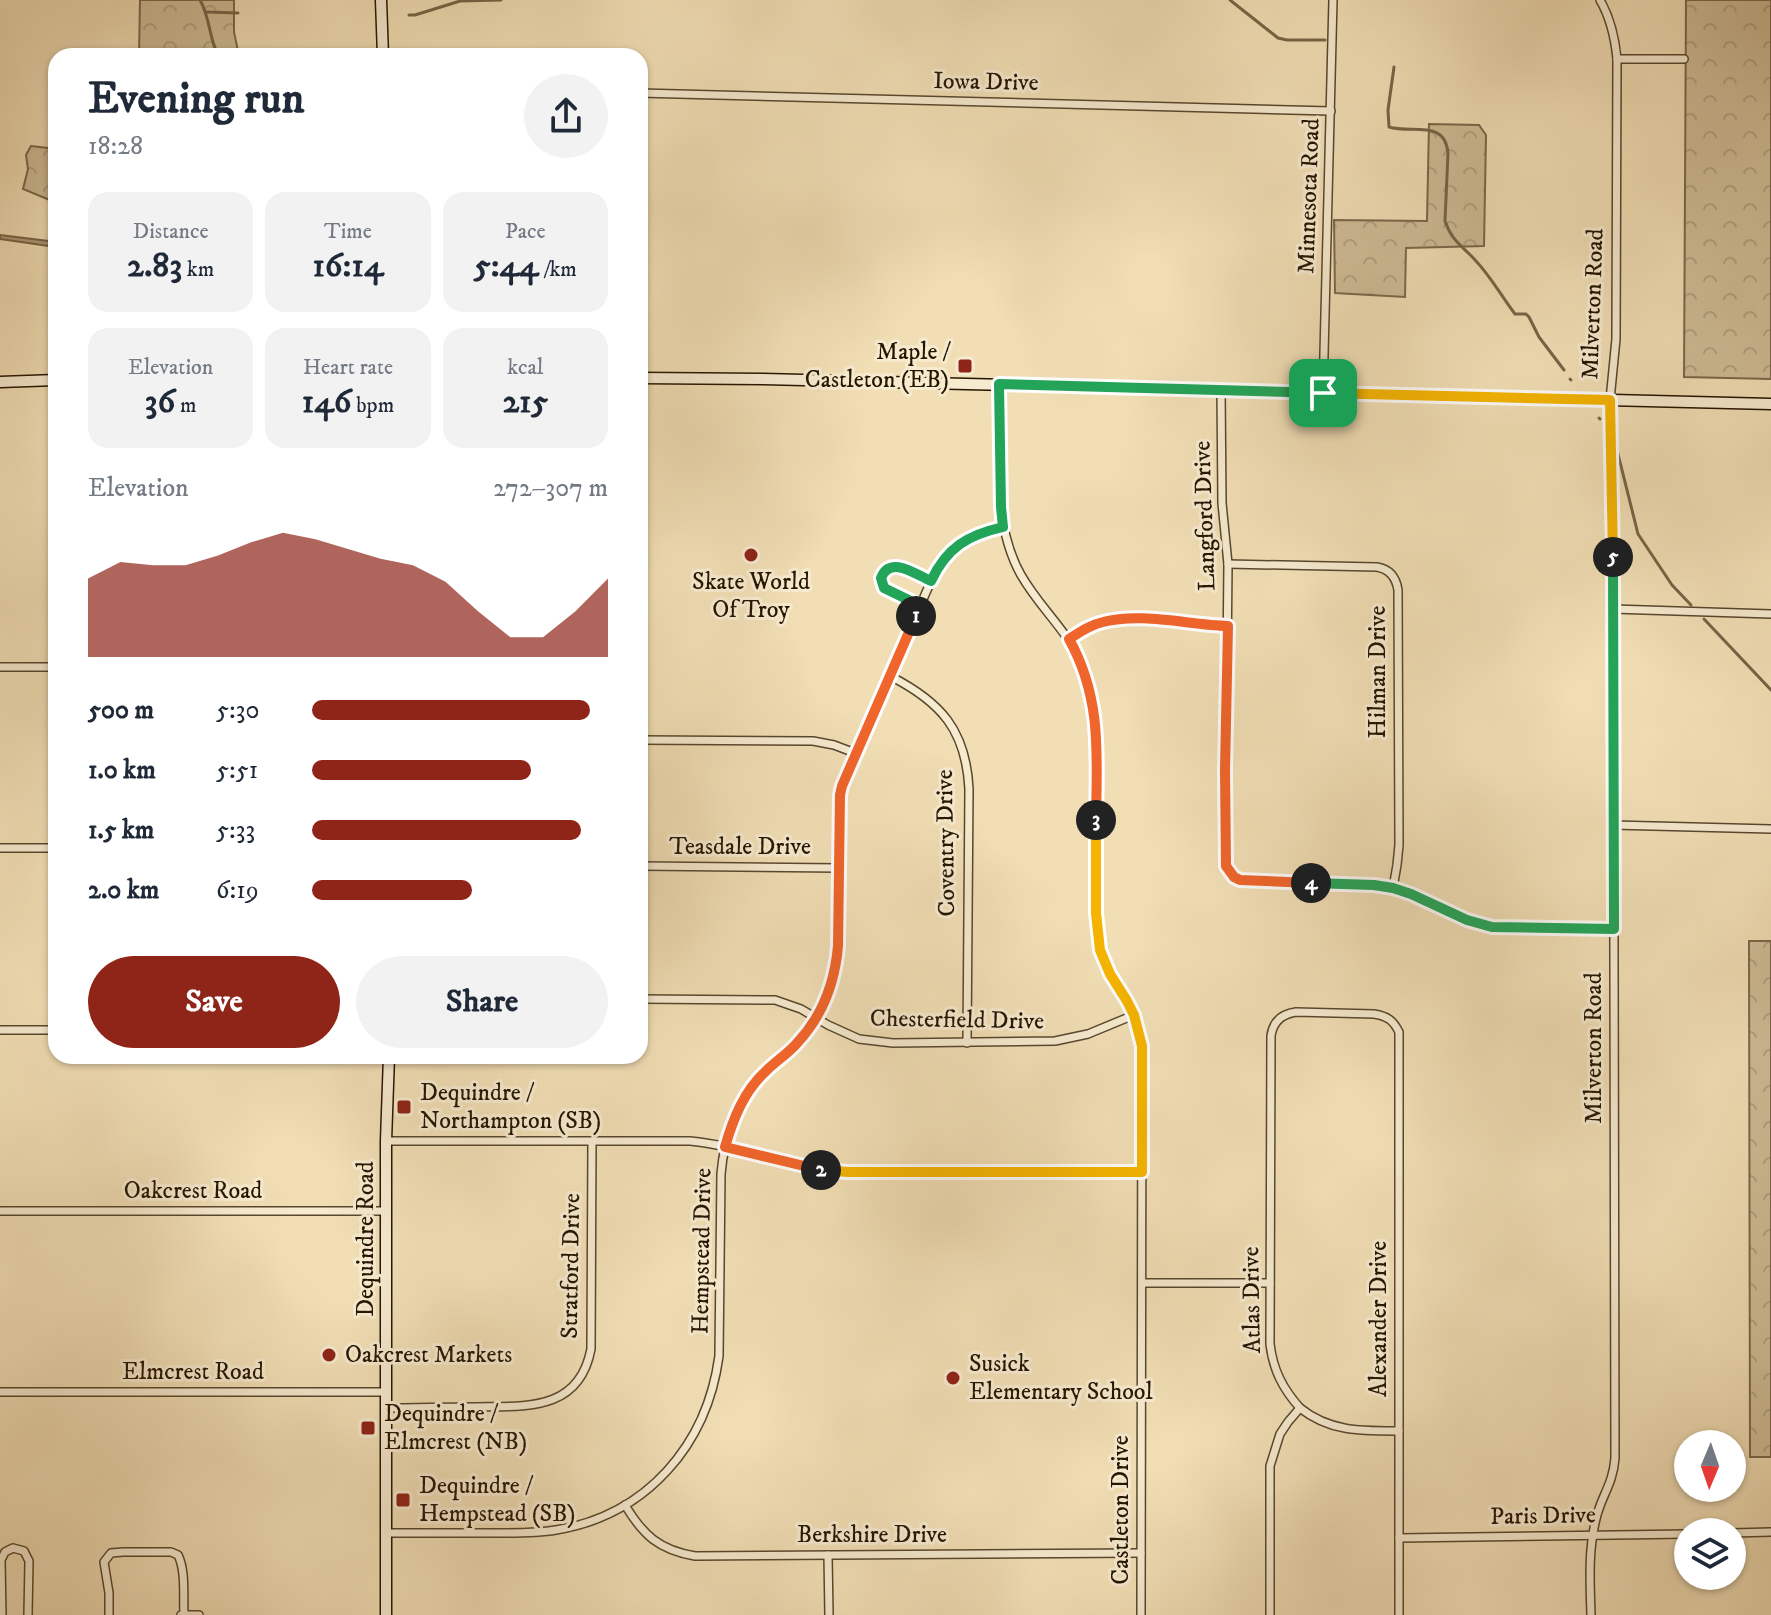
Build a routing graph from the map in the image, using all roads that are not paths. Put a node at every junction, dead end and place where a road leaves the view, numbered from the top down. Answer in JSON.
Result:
{"nodes":[{"id":1,"x":381,"y":0,"type":"edge"},
{"id":2,"x":1333,"y":0,"type":"edge"},
{"id":3,"x":1600,"y":0,"type":"edge"},
{"id":4,"x":383,"y":48,"type":"edge"},
{"id":5,"x":1617,"y":59,"type":"junction"},
{"id":6,"x":1684,"y":59,"type":"dead end"},
{"id":7,"x":648,"y":93,"type":"edge"},
{"id":8,"x":1331,"y":111,"type":"junction"},
{"id":9,"x":648,"y":378,"type":"edge"},
{"id":10,"x":48,"y":380,"type":"edge"},
{"id":11,"x":0,"y":382,"type":"edge"},
{"id":12,"x":999,"y":384,"type":"junction"},
{"id":13,"x":1221,"y":390,"type":"junction"},
{"id":14,"x":1323,"y":393,"type":"junction"},
{"id":15,"x":1610,"y":400,"type":"junction"},
{"id":16,"x":1771,"y":404,"type":"edge"},
{"id":17,"x":1003,"y":527,"type":"junction"},
{"id":18,"x":1228,"y":564,"type":"junction"},
{"id":19,"x":931,"y":581,"type":"junction"},
{"id":20,"x":921,"y":606,"type":"junction"},
{"id":21,"x":1613,"y":609,"type":"junction"},
{"id":22,"x":1771,"y":614,"type":"edge"},
{"id":23,"x":1228,"y":626,"type":"junction"},
{"id":24,"x":1069,"y":639,"type":"junction"},
{"id":25,"x":0,"y":667,"type":"edge"},
{"id":26,"x":48,"y":667,"type":"edge"},
{"id":27,"x":890,"y":676,"type":"junction"},
{"id":28,"x":648,"y":740,"type":"edge"},
{"id":29,"x":855,"y":753,"type":"junction"},
{"id":30,"x":1613,"y":825,"type":"junction"},
{"id":31,"x":1771,"y":829,"type":"edge"},
{"id":32,"x":0,"y":848,"type":"edge"},
{"id":33,"x":48,"y":848,"type":"edge"},
{"id":34,"x":648,"y":866,"type":"edge"},
{"id":35,"x":839,"y":868,"type":"junction"},
{"id":36,"x":1393,"y":888,"type":"junction"},
{"id":37,"x":1614,"y":929,"type":"junction"},
{"id":38,"x":648,"y":999,"type":"edge"},
{"id":39,"x":1134,"y":1015,"type":"junction"},
{"id":40,"x":816,"y":1018,"type":"junction"},
{"id":41,"x":1279,"y":1018,"type":"joint"},
{"id":42,"x":0,"y":1030,"type":"edge"},
{"id":43,"x":48,"y":1030,"type":"edge"},
{"id":44,"x":967,"y":1043,"type":"junction"},
{"id":45,"x":389,"y":1064,"type":"edge"},
{"id":46,"x":386,"y":1141,"type":"junction"},
{"id":47,"x":592,"y":1141,"type":"junction"},
{"id":48,"x":725,"y":1147,"type":"junction"},
{"id":49,"x":1142,"y":1172,"type":"junction"},
{"id":50,"x":0,"y":1211,"type":"edge"},
{"id":51,"x":387,"y":1211,"type":"junction"},
{"id":52,"x":1142,"y":1283,"type":"junction"},
{"id":53,"x":1270,"y":1283,"type":"junction"},
{"id":54,"x":0,"y":1392,"type":"edge"},
{"id":55,"x":386,"y":1392,"type":"junction"},
{"id":56,"x":386,"y":1408,"type":"junction"},
{"id":57,"x":1300,"y":1408,"type":"junction"},
{"id":58,"x":1399,"y":1431,"type":"junction"},
{"id":59,"x":625,"y":1505,"type":"junction"},
{"id":60,"x":1771,"y":1532,"type":"edge"},
{"id":61,"x":386,"y":1533,"type":"junction"},
{"id":62,"x":1746,"y":1533,"type":"edge"},
{"id":63,"x":1674,"y":1534,"type":"edge"},
{"id":64,"x":1593,"y":1536,"type":"junction"},
{"id":65,"x":1399,"y":1538,"type":"junction"},
{"id":66,"x":1141,"y":1553,"type":"junction"},
{"id":67,"x":828,"y":1555,"type":"junction"},
{"id":68,"x":2,"y":1615,"type":"edge"},
{"id":69,"x":28,"y":1615,"type":"edge"},
{"id":70,"x":109,"y":1615,"type":"edge"},
{"id":71,"x":182,"y":1615,"type":"edge"},
{"id":72,"x":199,"y":1615,"type":"edge"},
{"id":73,"x":386,"y":1615,"type":"edge"},
{"id":74,"x":829,"y":1615,"type":"edge"},
{"id":75,"x":1141,"y":1615,"type":"edge"},
{"id":76,"x":1270,"y":1615,"type":"edge"},
{"id":77,"x":1399,"y":1615,"type":"edge"},
{"id":78,"x":1591,"y":1615,"type":"edge"}],
"edges":[{"from":1,"to":4,"type":"main road"},
{"from":2,"to":8,"type":"street","name":"Minnesota Road"},
{"from":3,"to":5,"type":"street","name":"Milverton Road"},
{"from":5,"to":6,"type":"street"},
{"from":5,"to":15,"type":"street","name":"Milverton Road"},
{"from":7,"to":8,"type":"street","name":"Iowa Drive"},
{"from":8,"to":14,"type":"street","name":"Minnesota Road"},
{"from":9,"to":12,"type":"main road"},
{"from":10,"to":11,"type":"main road"},
{"from":12,"to":13,"type":"main road"},
{"from":12,"to":17,"type":"street","name":"Castleton Drive"},
{"from":13,"to":14,"type":"main road"},
{"from":13,"to":18,"type":"street","name":"Langford Drive"},
{"from":14,"to":15,"type":"main road"},
{"from":15,"to":16,"type":"main road"},
{"from":15,"to":21,"type":"street","name":"Milverton Road"},
{"from":17,"to":19,"type":"street","name":"Hempstead Drive"},
{"from":17,"to":24,"type":"street","name":"Castleton Drive"},
{"from":18,"to":23,"type":"street","name":"Langford Drive"},
{"from":18,"to":36,"type":"street","name":"Hilman Drive"},
{"from":19,"to":20,"type":"street","name":"Hempstead Drive"},
{"from":19,"to":20,"type":"street"},
{"from":20,"to":27,"type":"street","name":"Hempstead Drive"},
{"from":21,"to":22,"type":"street"},
{"from":21,"to":30,"type":"street","name":"Milverton Road"},
{"from":23,"to":24,"type":"street"},
{"from":23,"to":36,"type":"street","name":"Langford Drive"},
{"from":24,"to":39,"type":"street","name":"Castleton Drive"},
{"from":25,"to":26,"type":"street"},
{"from":27,"to":29,"type":"street","name":"Hempstead Drive"},
{"from":27,"to":44,"type":"street","name":"Coventry Drive"},
{"from":28,"to":29,"type":"street"},
{"from":29,"to":35,"type":"street","name":"Hempstead Drive"},
{"from":30,"to":31,"type":"street"},
{"from":30,"to":37,"type":"street","name":"Milverton Road"},
{"from":32,"to":33,"type":"street"},
{"from":34,"to":35,"type":"street","name":"Teasdale Drive"},
{"from":35,"to":40,"type":"street","name":"Hempstead Drive"},
{"from":36,"to":37,"type":"street"},
{"from":37,"to":64,"type":"street","name":"Milverton Road"},
{"from":38,"to":40,"type":"street","name":"Chesterfield Drive"},
{"from":39,"to":44,"type":"street","name":"Chesterfield Drive"},
{"from":39,"to":49,"type":"street","name":"Castleton Drive"},
{"from":40,"to":44,"type":"street","name":"Chesterfield Drive"},
{"from":40,"to":48,"type":"street","name":"Hempstead Drive"},
{"from":41,"to":53,"type":"street","name":"Atlas Drive"},
{"from":41,"to":58,"type":"street","name":"Alexander Drive"},
{"from":42,"to":43,"type":"street"},
{"from":45,"to":46,"type":"main road","name":"Dequindre Road"},
{"from":46,"to":47,"type":"street"},
{"from":46,"to":51,"type":"main road","name":"Dequindre Road"},
{"from":47,"to":48,"type":"street"},
{"from":47,"to":56,"type":"street","name":"Stratford Drive"},
{"from":48,"to":49,"type":"street"},
{"from":48,"to":59,"type":"street","name":"Hempstead Drive"},
{"from":49,"to":52,"type":"street","name":"Castleton Drive"},
{"from":50,"to":51,"type":"street","name":"Oakcrest Road"},
{"from":51,"to":55,"type":"main road","name":"Dequindre Road"},
{"from":52,"to":53,"type":"street"},
{"from":52,"to":66,"type":"street","name":"Castleton Drive"},
{"from":53,"to":57,"type":"street","name":"Atlas Drive"},
{"from":54,"to":55,"type":"street","name":"Elmcrest Road"},
{"from":55,"to":56,"type":"main road","name":"Dequindre Road"},
{"from":56,"to":61,"type":"main road","name":"Dequindre Road"},
{"from":57,"to":58,"type":"street"},
{"from":57,"to":76,"type":"street"},
{"from":58,"to":65,"type":"street","name":"Alexander Drive"},
{"from":59,"to":61,"type":"street","name":"Hempstead Drive"},
{"from":59,"to":67,"type":"street","name":"Berkshire Drive"},
{"from":60,"to":62,"type":"street"},
{"from":61,"to":73,"type":"main road","name":"Dequindre Road"},
{"from":63,"to":64,"type":"street","name":"Paris Drive"},
{"from":64,"to":65,"type":"street","name":"Paris Drive"},
{"from":64,"to":78,"type":"street","name":"Milverton Road"},
{"from":65,"to":77,"type":"street","name":"Alexander Drive"},
{"from":66,"to":67,"type":"street","name":"Berkshire Drive"},
{"from":66,"to":75,"type":"street","name":"Castleton Drive"},
{"from":67,"to":74,"type":"street"},
{"from":68,"to":69,"type":"street"},
{"from":70,"to":71,"type":"street"},
{"from":71,"to":72,"type":"street"}]}
